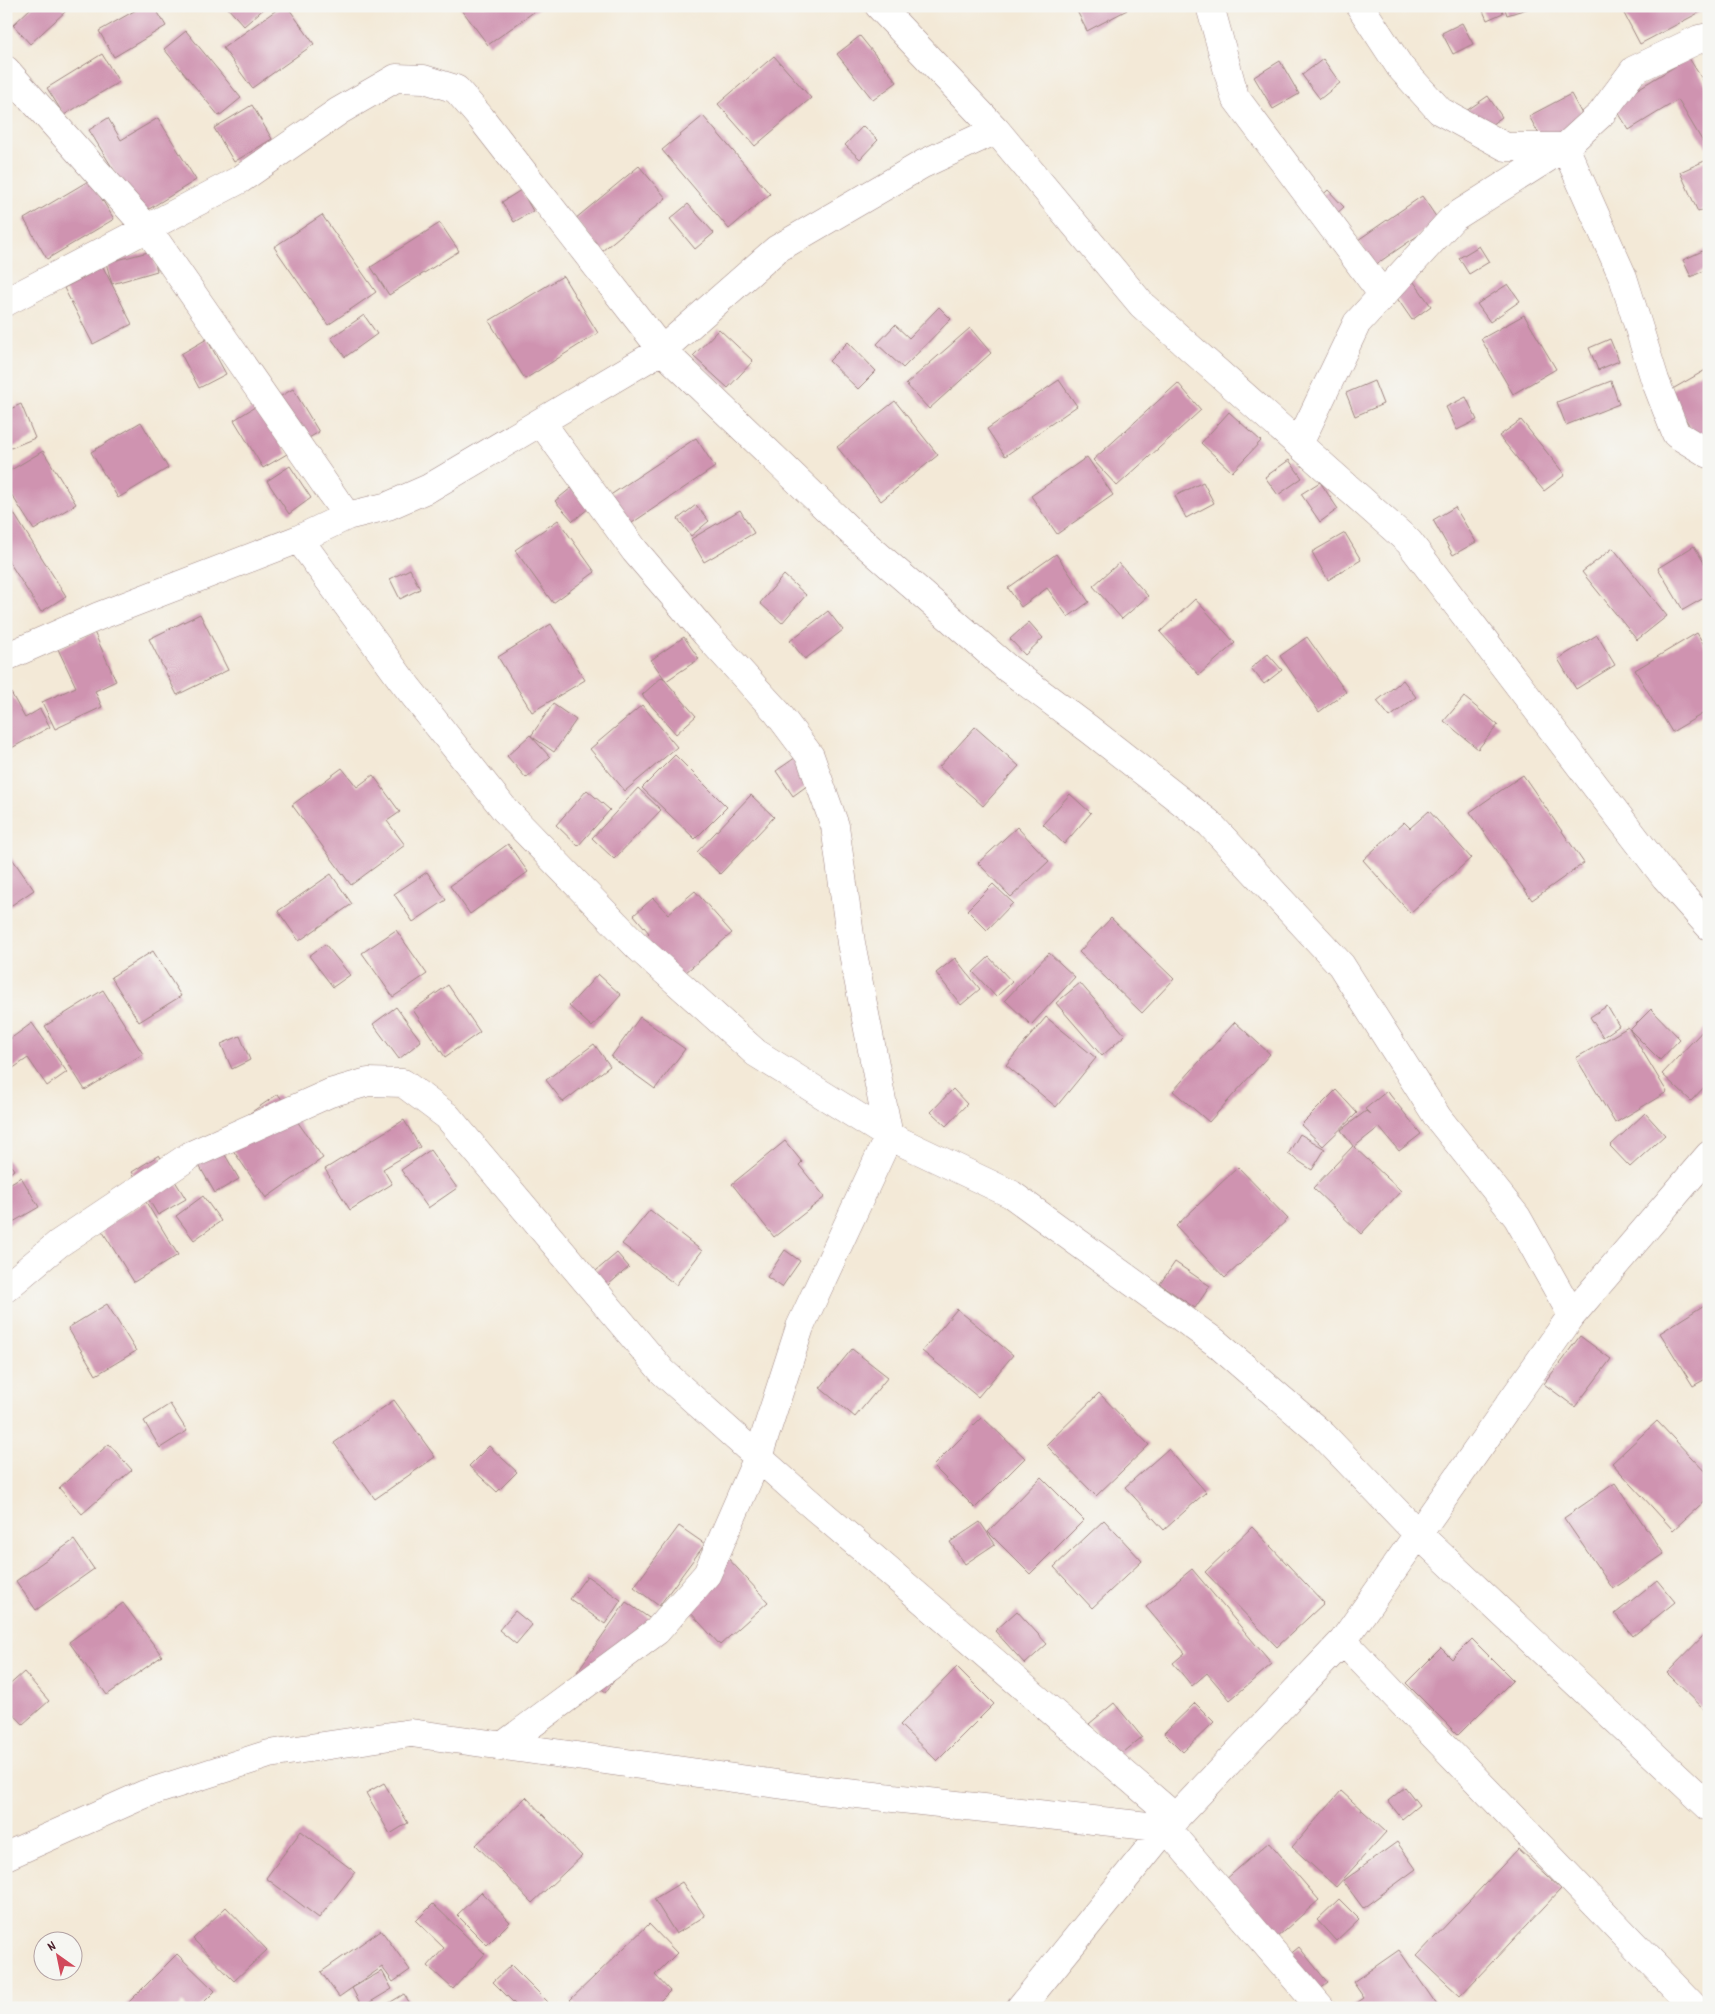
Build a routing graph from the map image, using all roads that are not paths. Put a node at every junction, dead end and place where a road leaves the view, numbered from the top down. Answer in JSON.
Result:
{"nodes":[{"id":1,"x":879,"y":6,"type":"edge"},
{"id":2,"x":1210,"y":6,"type":"edge"},
{"id":3,"x":1360,"y":6,"type":"edge"},
{"id":4,"x":1709,"y":36,"type":"edge"},
{"id":5,"x":6,"y":70,"type":"edge"},
{"id":6,"x":996,"y":130,"type":"junction"},
{"id":7,"x":1565,"y":147,"type":"junction"},
{"id":8,"x":147,"y":228,"type":"junction"},
{"id":9,"x":1383,"y":295,"type":"junction"},
{"id":10,"x":6,"y":302,"type":"edge"},
{"id":11,"x":662,"y":350,"type":"junction"},
{"id":12,"x":541,"y":422,"type":"junction"},
{"id":13,"x":1299,"y":444,"type":"junction"},
{"id":14,"x":1709,"y":454,"type":"edge"},
{"id":15,"x":347,"y":516,"type":"junction"},
{"id":16,"x":299,"y":539,"type":"junction"},
{"id":17,"x":6,"y":657,"type":"edge"},
{"id":18,"x":1709,"y":926,"type":"edge"},
{"id":19,"x":889,"y":1136,"type":"junction"},
{"id":20,"x":1709,"y":1156,"type":"edge"},
{"id":21,"x":6,"y":1288,"type":"edge"},
{"id":22,"x":1572,"y":1315,"type":"junction"},
{"id":23,"x":758,"y":1457,"type":"junction"},
{"id":24,"x":1417,"y":1533,"type":"junction"},
{"id":25,"x":1343,"y":1641,"type":"junction"},
{"id":26,"x":501,"y":1747,"type":"junction"},
{"id":27,"x":1709,"y":1807,"type":"edge"},
{"id":28,"x":1171,"y":1823,"type":"junction"},
{"id":29,"x":6,"y":1856,"type":"edge"},
{"id":30,"x":1020,"y":2008,"type":"edge"},
{"id":31,"x":1321,"y":2008,"type":"edge"},
{"id":32,"x":1695,"y":2008,"type":"edge"}],
"edges":[{"from":1,"to":6,"type":"street"},
{"from":2,"to":9,"type":"street"},
{"from":3,"to":7,"type":"street"},
{"from":4,"to":7,"type":"street"},
{"from":5,"to":8,"type":"street"},
{"from":6,"to":11,"type":"street"},
{"from":6,"to":13,"type":"street"},
{"from":7,"to":9,"type":"street"},
{"from":7,"to":14,"type":"street"},
{"from":8,"to":10,"type":"street"},
{"from":8,"to":11,"type":"street"},
{"from":8,"to":15,"type":"street"},
{"from":9,"to":13,"type":"street"},
{"from":11,"to":12,"type":"street"},
{"from":11,"to":22,"type":"street"},
{"from":12,"to":15,"type":"street"},
{"from":12,"to":19,"type":"street"},
{"from":13,"to":18,"type":"street"},
{"from":15,"to":16,"type":"street"},
{"from":16,"to":17,"type":"street"},
{"from":16,"to":19,"type":"street"},
{"from":19,"to":23,"type":"street"},
{"from":19,"to":24,"type":"street"},
{"from":20,"to":22,"type":"street"},
{"from":21,"to":23,"type":"street"},
{"from":22,"to":24,"type":"street"},
{"from":23,"to":26,"type":"street"},
{"from":23,"to":28,"type":"street"},
{"from":24,"to":25,"type":"street"},
{"from":24,"to":27,"type":"street"},
{"from":25,"to":28,"type":"street"},
{"from":25,"to":32,"type":"street"},
{"from":26,"to":28,"type":"street"},
{"from":26,"to":29,"type":"street"},
{"from":28,"to":30,"type":"street"},
{"from":28,"to":31,"type":"street"}]}
